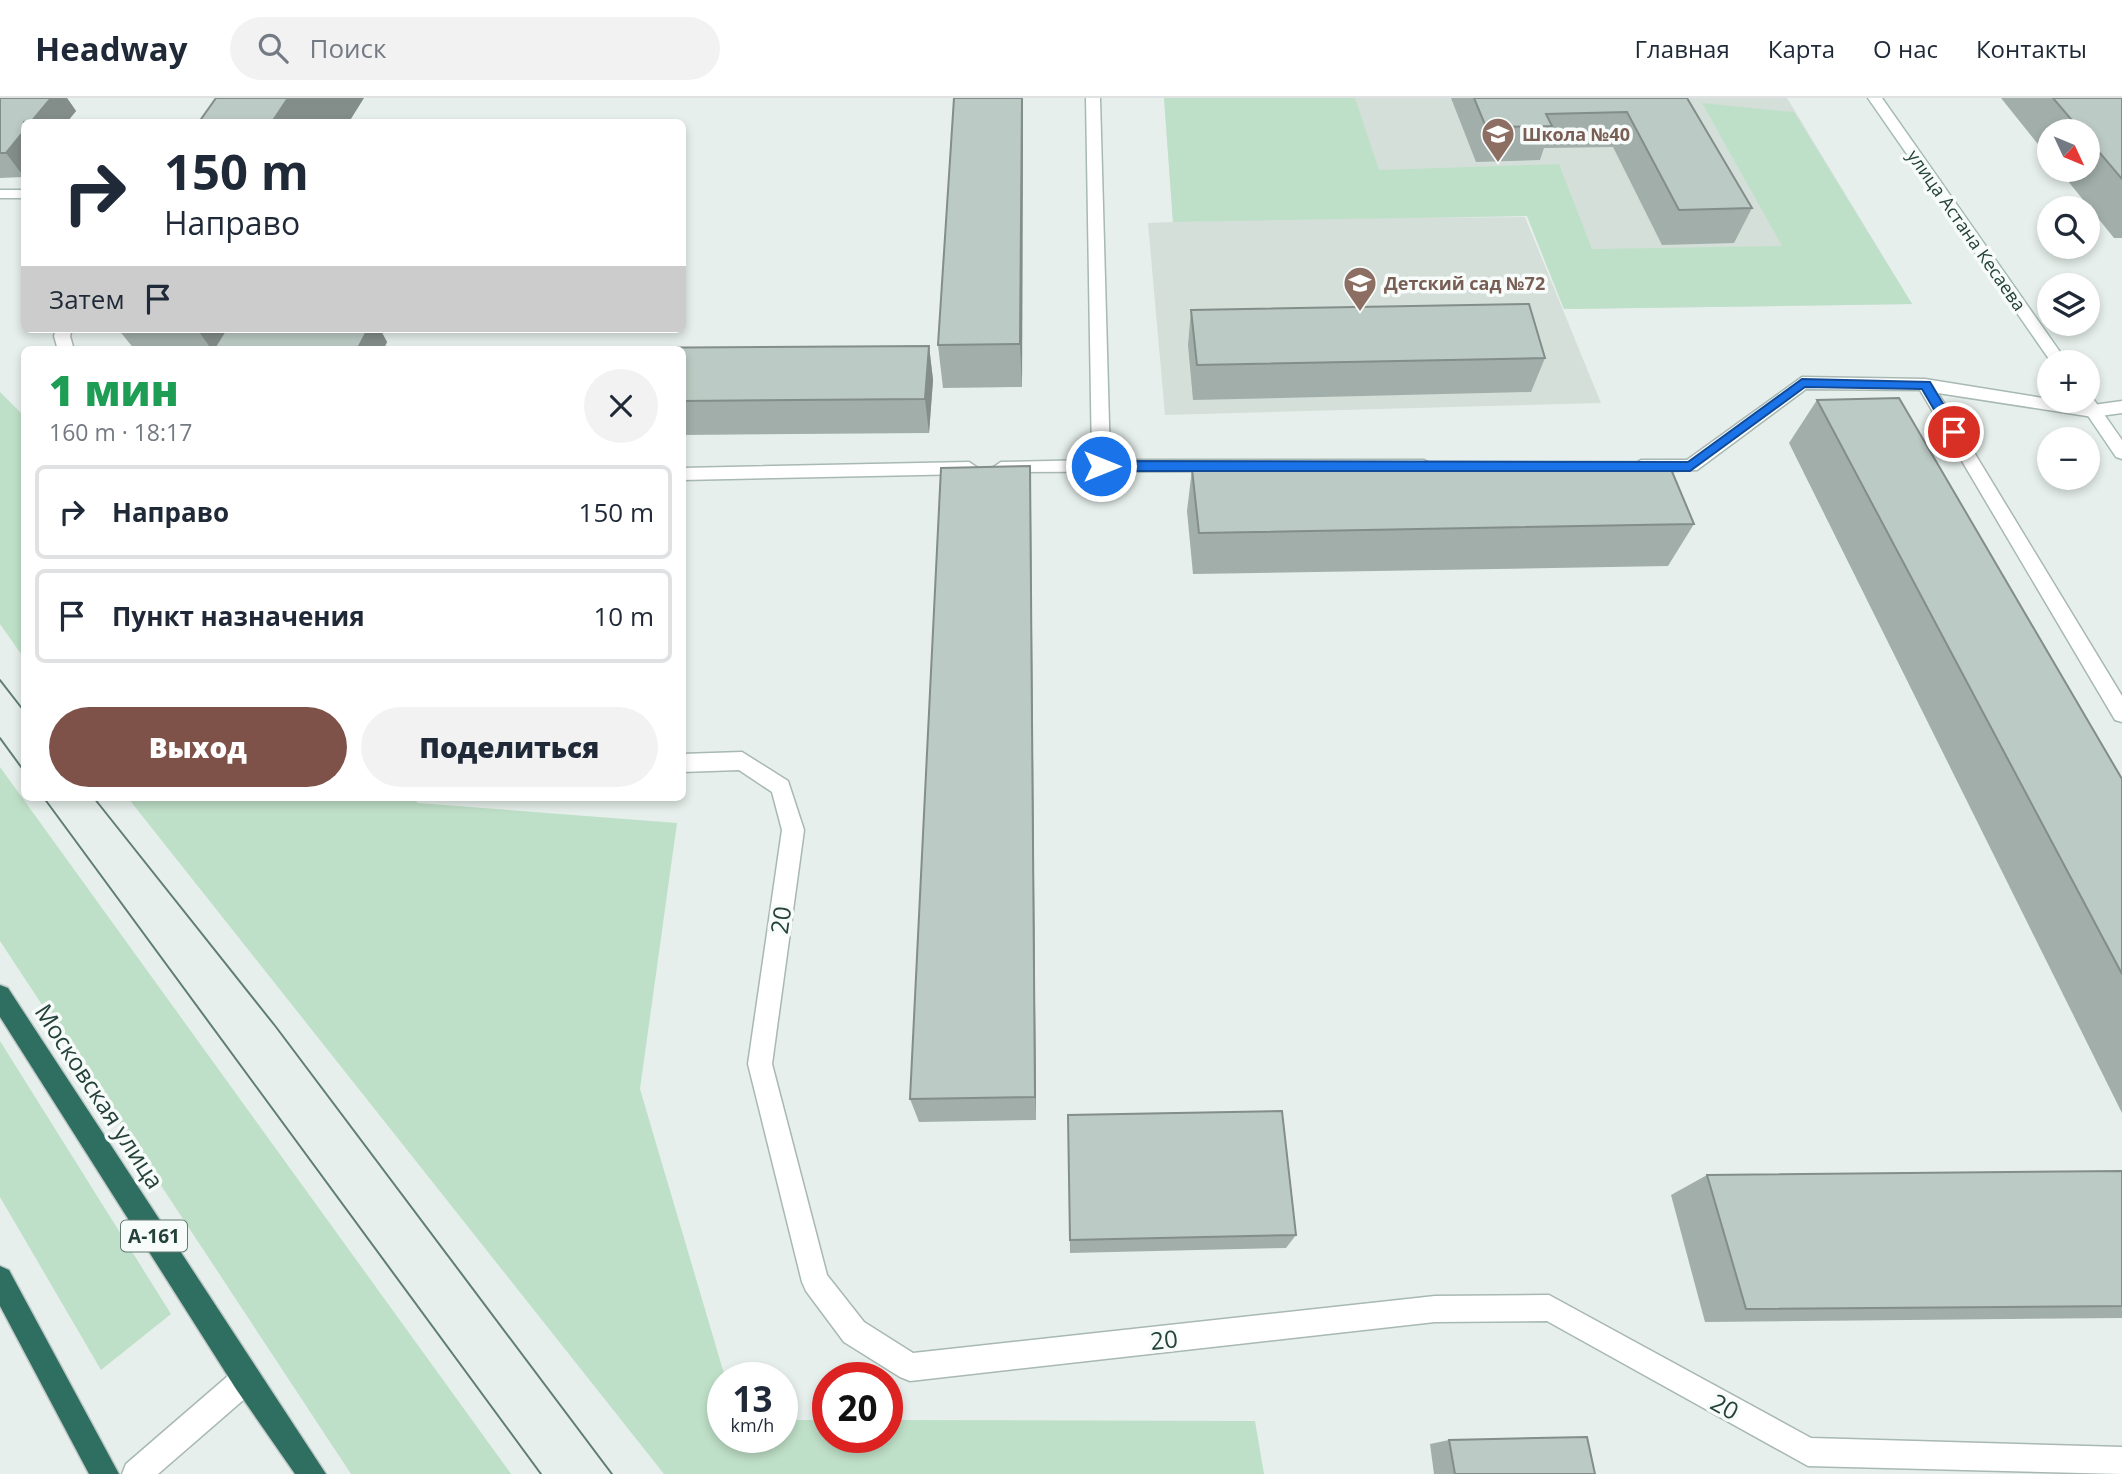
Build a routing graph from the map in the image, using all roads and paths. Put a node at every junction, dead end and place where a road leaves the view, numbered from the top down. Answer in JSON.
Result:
{"nodes":[{"id":1,"x":1093,"y":98,"type":"edge"},
{"id":2,"x":1875,"y":98,"type":"edge"},
{"id":3,"x":0,"y":194,"type":"edge"},
{"id":4,"x":21,"y":194,"type":"edge"},
{"id":5,"x":2051,"y":350,"type":"edge"},
{"id":6,"x":1925,"y":385,"type":"junction"},
{"id":7,"x":2037,"y":399,"type":"edge"},
{"id":8,"x":2100,"y":406,"type":"edge"},
{"id":9,"x":2122,"y":407,"type":"edge"},
{"id":10,"x":2095,"y":413,"type":"edge"},
{"id":11,"x":2122,"y":453,"type":"edge"},
{"id":12,"x":1101,"y":466,"type":"junction"},
{"id":13,"x":1444,"y":466,"type":"edge"},
{"id":14,"x":1622,"y":466,"type":"edge"},
{"id":15,"x":686,"y":474,"type":"edge"},
{"id":16,"x":2122,"y":714,"type":"edge"},
{"id":17,"x":686,"y":763,"type":"edge"},
{"id":18,"x":0,"y":996,"type":"edge"},
{"id":19,"x":0,"y":1279,"type":"edge"},
{"id":20,"x":246,"y":1379,"type":"junction"},
{"id":21,"x":2122,"y":1461,"type":"edge"},
{"id":22,"x":105,"y":1474,"type":"edge"},
{"id":23,"x":136,"y":1474,"type":"edge"},
{"id":24,"x":312,"y":1474,"type":"edge"}],
"edges":[{"from":1,"to":12,"type":"street"},
{"from":2,"to":5,"type":"street","name":"улица Астана Кесаева"},
{"from":3,"to":4,"type":"street"},
{"from":6,"to":7,"type":"street"},
{"from":6,"to":14,"type":"street"},
{"from":6,"to":16,"type":"street"},
{"from":8,"to":9,"type":"street"},
{"from":10,"to":11,"type":"street"},
{"from":12,"to":13,"type":"street"},
{"from":12,"to":15,"type":"street"},
{"from":17,"to":21,"type":"street","name":"20"},
{"from":18,"to":20,"type":"highway","name":"Московская улица","number":"А-161"},
{"from":19,"to":22,"type":"highway"},
{"from":20,"to":23,"type":"street"},
{"from":20,"to":24,"type":"highway","name":"Московская улица","number":"А-161"}]}
